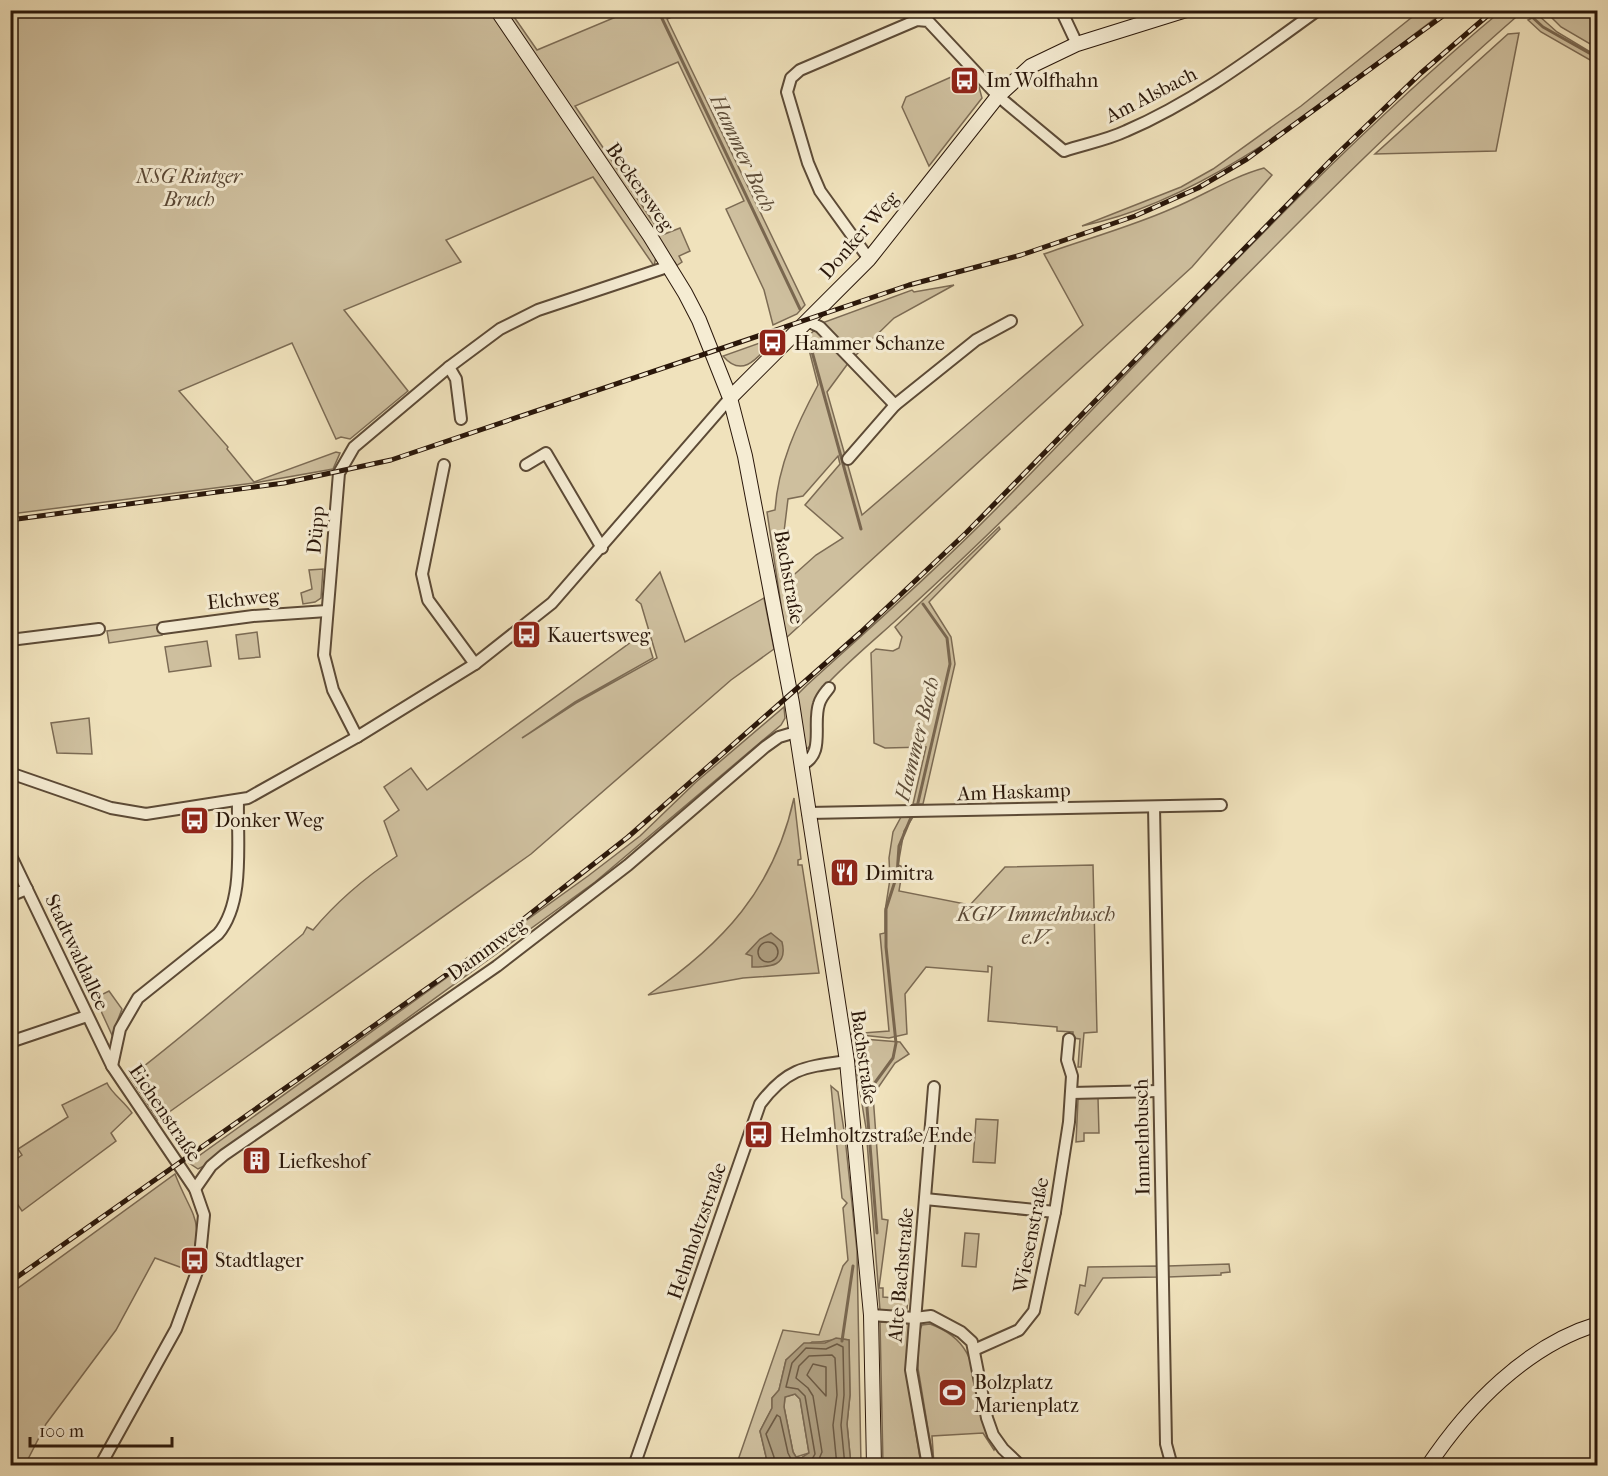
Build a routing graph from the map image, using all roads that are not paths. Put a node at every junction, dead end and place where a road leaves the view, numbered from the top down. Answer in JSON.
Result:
{"nodes":[{"id":1,"x":497,"y":10,"type":"edge"},
{"id":2,"x":1061,"y":10,"type":"edge"},
{"id":3,"x":1186,"y":10,"type":"edge"},
{"id":4,"x":1318,"y":10,"type":"edge"},
{"id":5,"x":1077,"y":44,"type":"junction"},
{"id":6,"x":998,"y":96,"type":"junction"},
{"id":7,"x":869,"y":259,"type":"junction"},
{"id":8,"x":670,"y":266,"type":"junction"},
{"id":9,"x":807,"y":321,"type":"junction"},
{"id":10,"x":1011,"y":321,"type":"dead end"},
{"id":11,"x":449,"y":367,"type":"junction"},
{"id":12,"x":730,"y":398,"type":"junction"},
{"id":13,"x":896,"y":405,"type":"junction"},
{"id":14,"x":461,"y":419,"type":"dead end"},
{"id":15,"x":848,"y":459,"type":"dead end"},
{"id":16,"x":444,"y":465,"type":"dead end"},
{"id":17,"x":526,"y":465,"type":"dead end"},
{"id":18,"x":602,"y":548,"type":"junction"},
{"id":19,"x":327,"y":611,"type":"junction"},
{"id":20,"x":99,"y":628,"type":"dead end"},
{"id":21,"x":163,"y":628,"type":"dead end"},
{"id":22,"x":10,"y":640,"type":"edge"},
{"id":23,"x":475,"y":664,"type":"junction"},
{"id":24,"x":829,"y":688,"type":"dead end"},
{"id":25,"x":796,"y":732,"type":"junction"},
{"id":26,"x":357,"y":737,"type":"junction"},
{"id":27,"x":801,"y":765,"type":"junction"},
{"id":28,"x":10,"y":773,"type":"edge"},
{"id":29,"x":238,"y":801,"type":"junction"},
{"id":30,"x":1221,"y":805,"type":"dead end"},
{"id":31,"x":1154,"y":807,"type":"junction"},
{"id":32,"x":808,"y":813,"type":"junction"},
{"id":33,"x":10,"y":854,"type":"edge"},
{"id":34,"x":27,"y":889,"type":"junction"},
{"id":35,"x":10,"y":896,"type":"edge"},
{"id":36,"x":87,"y":1016,"type":"junction"},
{"id":37,"x":1069,"y":1039,"type":"dead end"},
{"id":38,"x":10,"y":1042,"type":"edge"},
{"id":39,"x":847,"y":1061,"type":"junction"},
{"id":40,"x":112,"y":1066,"type":"junction"},
{"id":41,"x":934,"y":1087,"type":"dead end"},
{"id":42,"x":1159,"y":1091,"type":"junction"},
{"id":43,"x":1071,"y":1093,"type":"junction"},
{"id":44,"x":195,"y":1189,"type":"junction"},
{"id":45,"x":925,"y":1199,"type":"junction"},
{"id":46,"x":1055,"y":1212,"type":"junction"},
{"id":47,"x":871,"y":1315,"type":"junction"},
{"id":48,"x":915,"y":1318,"type":"junction"},
{"id":49,"x":1598,"y":1324,"type":"edge"},
{"id":50,"x":974,"y":1350,"type":"junction"},
{"id":51,"x":100,"y":1466,"type":"edge"},
{"id":52,"x":634,"y":1466,"type":"edge"},
{"id":53,"x":874,"y":1466,"type":"edge"},
{"id":54,"x":928,"y":1466,"type":"edge"},
{"id":55,"x":1021,"y":1466,"type":"edge"},
{"id":56,"x":1172,"y":1466,"type":"edge"},
{"id":57,"x":1428,"y":1466,"type":"edge"}],
"edges":[{"from":1,"to":8,"type":"street","name":"Beckersweg"},
{"from":2,"to":5,"type":"street"},
{"from":3,"to":5,"type":"street","name":"Donker Weg"},
{"from":4,"to":6,"type":"street","name":"Am Alsbach"},
{"from":5,"to":6,"type":"street","name":"Donker Weg"},
{"from":6,"to":7,"type":"street","name":"Donker Weg"},
{"from":6,"to":7,"type":"street"},
{"from":7,"to":9,"type":"street","name":"Donker Weg"},
{"from":8,"to":11,"type":"street","name":"Düpp"},
{"from":8,"to":12,"type":"street","name":"Beckersweg"},
{"from":9,"to":12,"type":"street","name":"Donker Weg"},
{"from":9,"to":13,"type":"street"},
{"from":10,"to":13,"type":"street"},
{"from":11,"to":14,"type":"street"},
{"from":11,"to":19,"type":"street","name":"Düpp"},
{"from":12,"to":18,"type":"street","name":"Donker Weg"},
{"from":12,"to":25,"type":"street","name":"Bachstraße"},
{"from":13,"to":15,"type":"street"},
{"from":16,"to":23,"type":"street"},
{"from":17,"to":18,"type":"street"},
{"from":18,"to":23,"type":"street","name":"Donker Weg"},
{"from":19,"to":21,"type":"street","name":"Elchweg"},
{"from":19,"to":26,"type":"street","name":"Düpp"},
{"from":20,"to":22,"type":"street"},
{"from":23,"to":26,"type":"street","name":"Donker Weg"},
{"from":24,"to":27,"type":"street"},
{"from":25,"to":27,"type":"street","name":"Bachstraße"},
{"from":25,"to":44,"type":"street","name":"Dammweg"},
{"from":26,"to":29,"type":"street","name":"Donker Weg"},
{"from":27,"to":32,"type":"street","name":"Bachstraße"},
{"from":28,"to":29,"type":"street","name":"Donker Weg"},
{"from":29,"to":40,"type":"street","name":"Eichenstraße"},
{"from":30,"to":31,"type":"street","name":"Am Haskamp"},
{"from":31,"to":32,"type":"street","name":"Am Haskamp"},
{"from":31,"to":42,"type":"street","name":"Immelnbusch"},
{"from":32,"to":39,"type":"street","name":"Bachstraße"},
{"from":33,"to":34,"type":"street","name":"Stadtwaldallee"},
{"from":34,"to":35,"type":"street"},
{"from":34,"to":36,"type":"street","name":"Stadtwaldallee"},
{"from":36,"to":38,"type":"street"},
{"from":36,"to":40,"type":"street","name":"Stadtwaldallee"},
{"from":37,"to":43,"type":"street","name":"Wiesenstraße"},
{"from":39,"to":47,"type":"street","name":"Bachstraße"},
{"from":39,"to":52,"type":"street","name":"Helmholtzstraße"},
{"from":40,"to":44,"type":"street","name":"Eichenstraße"},
{"from":41,"to":45,"type":"street","name":"Alte Bachstraße"},
{"from":42,"to":43,"type":"street"},
{"from":42,"to":56,"type":"street","name":"Immelnbusch"},
{"from":43,"to":46,"type":"street","name":"Wiesenstraße"},
{"from":44,"to":51,"type":"street","name":"Eichenstraße"},
{"from":45,"to":46,"type":"street"},
{"from":45,"to":48,"type":"street","name":"Alte Bachstraße"},
{"from":46,"to":50,"type":"street","name":"Wiesenstraße"},
{"from":47,"to":48,"type":"street"},
{"from":47,"to":53,"type":"street","name":"Bachstraße"},
{"from":48,"to":50,"type":"street"},
{"from":48,"to":54,"type":"street","name":"Alte Bachstraße"},
{"from":49,"to":57,"type":"street"},
{"from":50,"to":55,"type":"street"}]}
